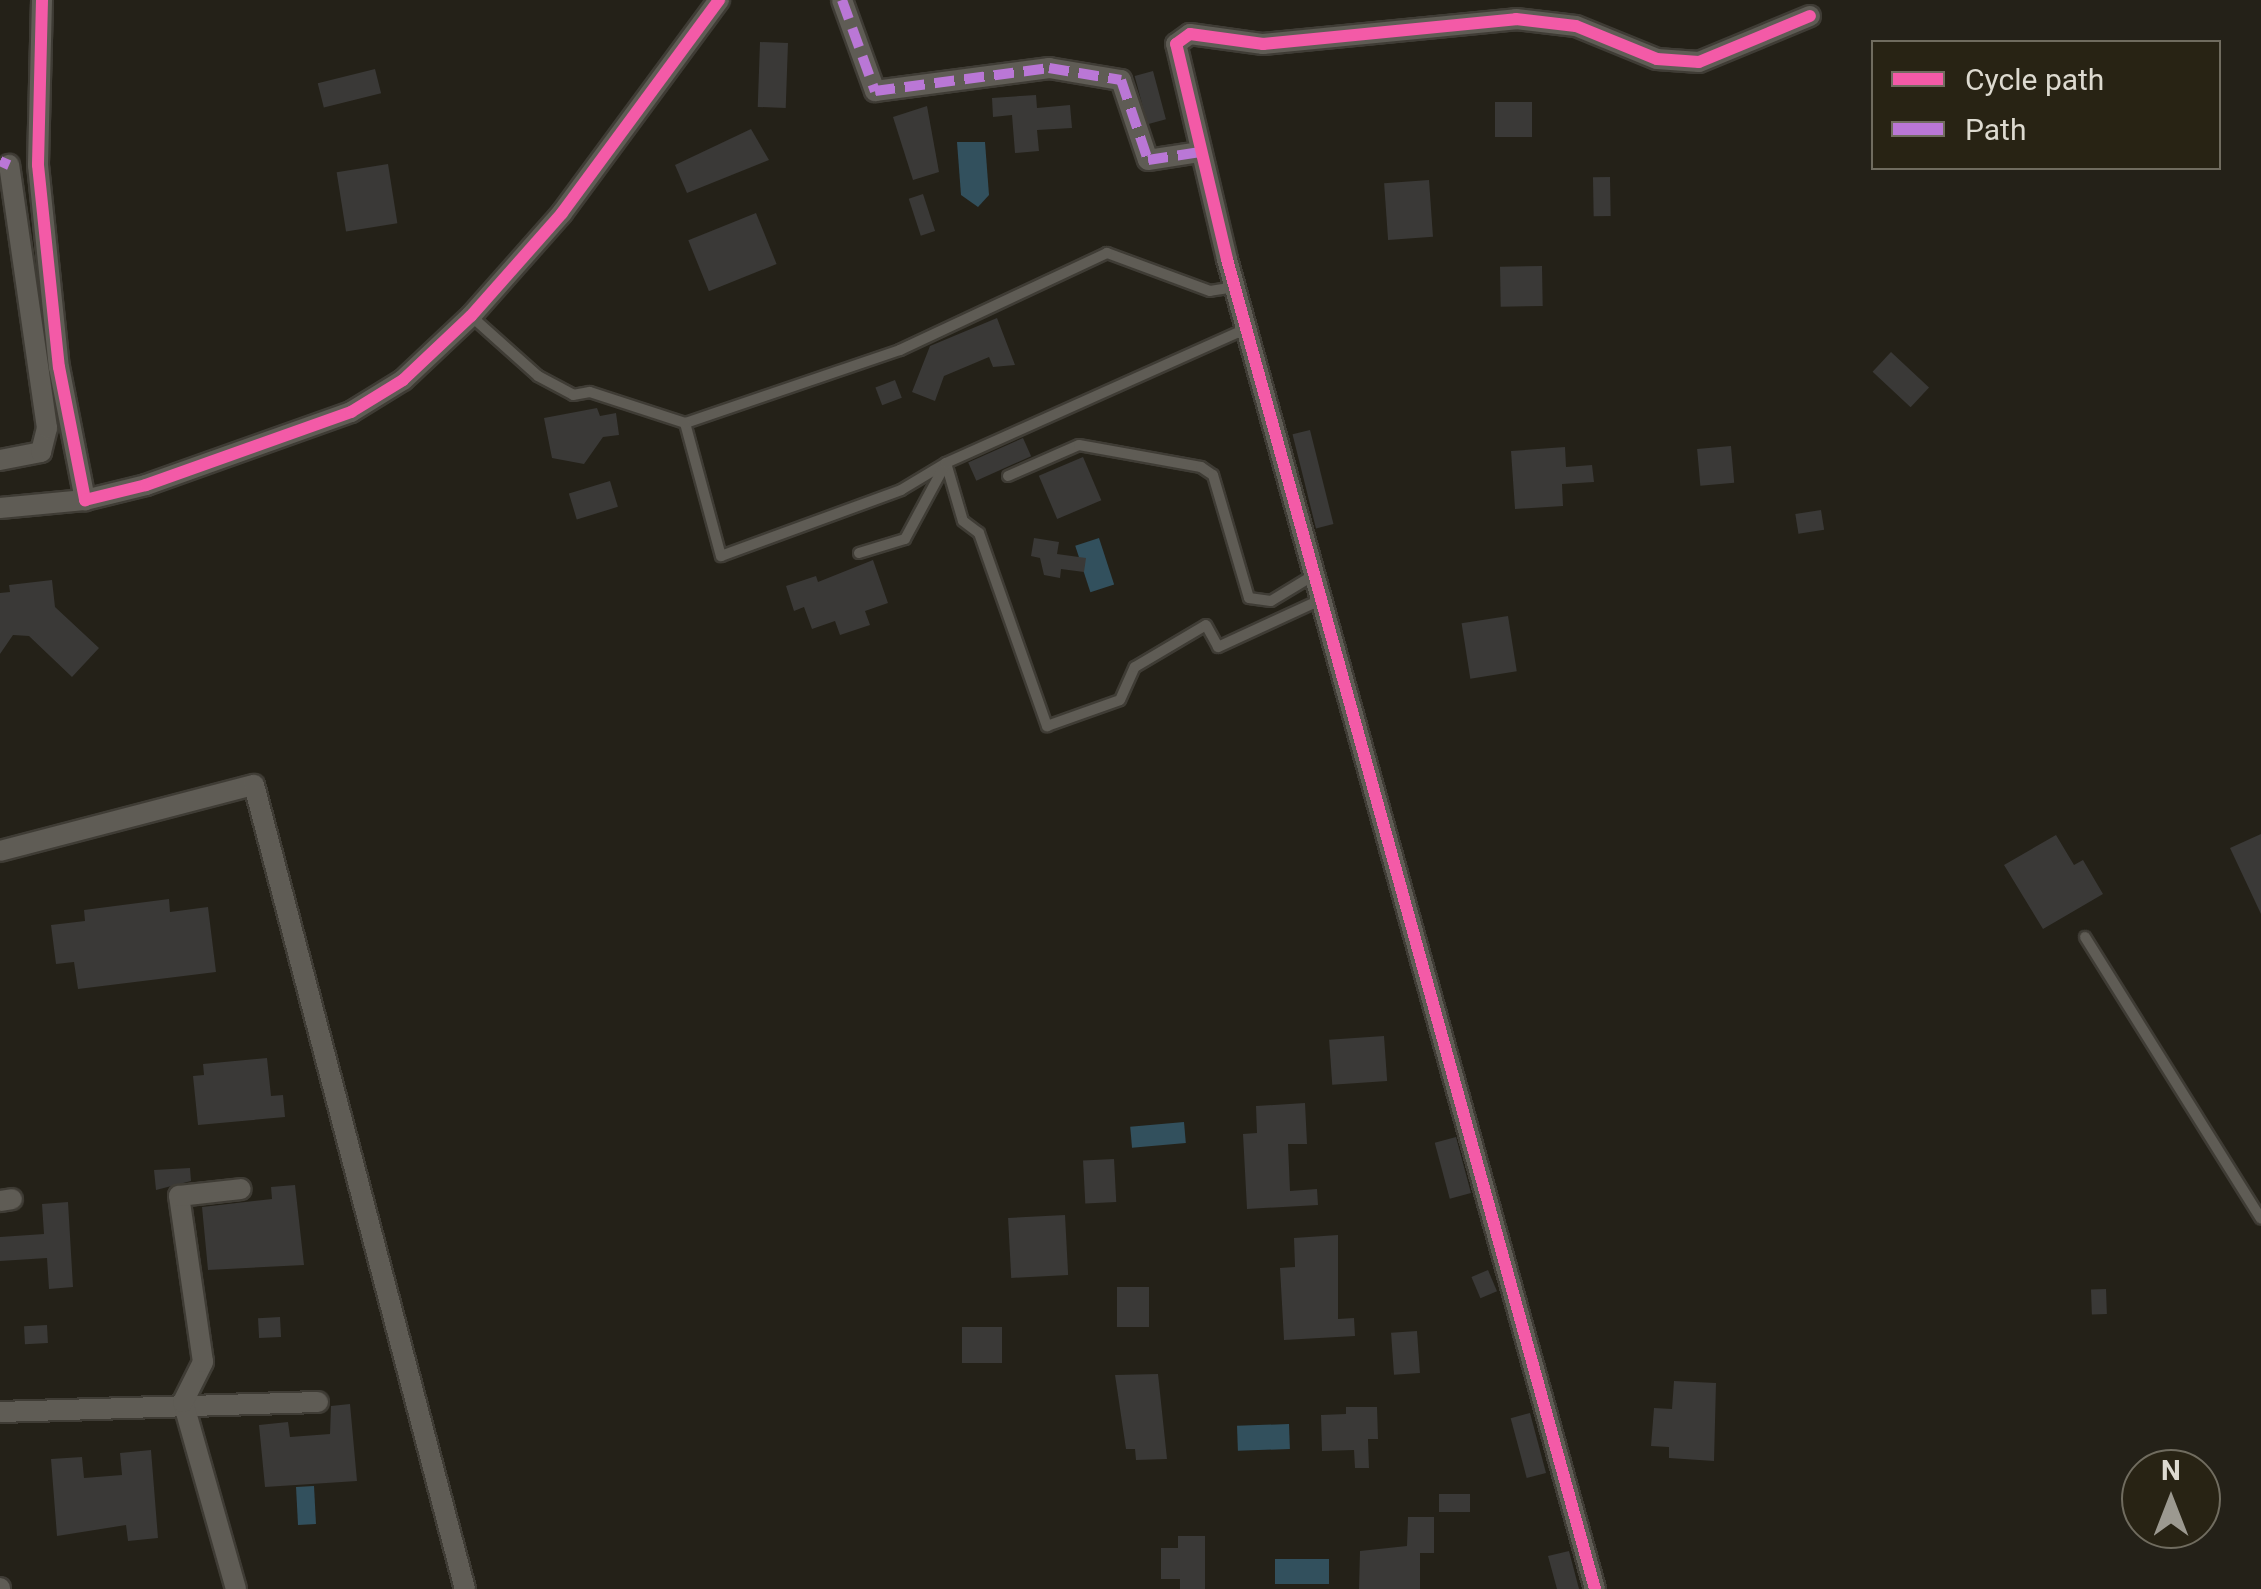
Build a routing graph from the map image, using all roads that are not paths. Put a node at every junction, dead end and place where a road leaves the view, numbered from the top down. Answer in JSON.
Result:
{"nodes":[{"id":1,"x":42,"y":0,"type":"edge"},
{"id":2,"x":719,"y":0,"type":"edge"},
{"id":3,"x":842,"y":0,"type":"edge"},
{"id":4,"x":1810,"y":16,"type":"dead end"},
{"id":5,"x":1200,"y":152,"type":"junction"},
{"id":6,"x":10,"y":165,"type":"dead end"},
{"id":7,"x":1235,"y":287,"type":"junction"},
{"id":8,"x":472,"y":316,"type":"junction"},
{"id":9,"x":1246,"y":329,"type":"junction"},
{"id":10,"x":685,"y":423,"type":"junction"},
{"id":11,"x":0,"y":460,"type":"edge"},
{"id":12,"x":946,"y":463,"type":"junction"},
{"id":13,"x":1008,"y":476,"type":"dead end"},
{"id":14,"x":85,"y":500,"type":"junction"},
{"id":15,"x":0,"y":508,"type":"edge"},
{"id":16,"x":859,"y":553,"type":"dead end"},
{"id":17,"x":1314,"y":574,"type":"junction"},
{"id":18,"x":1322,"y":600,"type":"junction"},
{"id":19,"x":0,"y":850,"type":"edge"},
{"id":20,"x":2085,"y":938,"type":"dead end"},
{"id":21,"x":240,"y":1189,"type":"dead end"},
{"id":22,"x":2261,"y":1220,"type":"edge"},
{"id":23,"x":183,"y":1402,"type":"junction"},
{"id":24,"x":318,"y":1402,"type":"dead end"},
{"id":25,"x":0,"y":1412,"type":"edge"},
{"id":26,"x":236,"y":1589,"type":"edge"},
{"id":27,"x":465,"y":1589,"type":"edge"},
{"id":28,"x":1595,"y":1589,"type":"edge"}],
"edges":[{"from":1,"to":14,"type":"street"},
{"from":2,"to":8,"type":"street"},
{"from":3,"to":5,"type":"street"},
{"from":4,"to":5,"type":"street"},
{"from":5,"to":7,"type":"street"},
{"from":6,"to":11,"type":"street"},
{"from":7,"to":9,"type":"street"},
{"from":7,"to":10,"type":"lane"},
{"from":8,"to":10,"type":"lane"},
{"from":8,"to":14,"type":"street"},
{"from":9,"to":12,"type":"lane"},
{"from":9,"to":17,"type":"street"},
{"from":10,"to":12,"type":"lane"},
{"from":12,"to":16,"type":"lane"},
{"from":12,"to":18,"type":"lane"},
{"from":13,"to":17,"type":"lane"},
{"from":14,"to":15,"type":"street"},
{"from":17,"to":18,"type":"street"},
{"from":18,"to":28,"type":"street"},
{"from":19,"to":27,"type":"street"},
{"from":20,"to":22,"type":"lane"},
{"from":21,"to":23,"type":"street"},
{"from":23,"to":24,"type":"street"},
{"from":23,"to":25,"type":"street"},
{"from":23,"to":26,"type":"street"}]}
